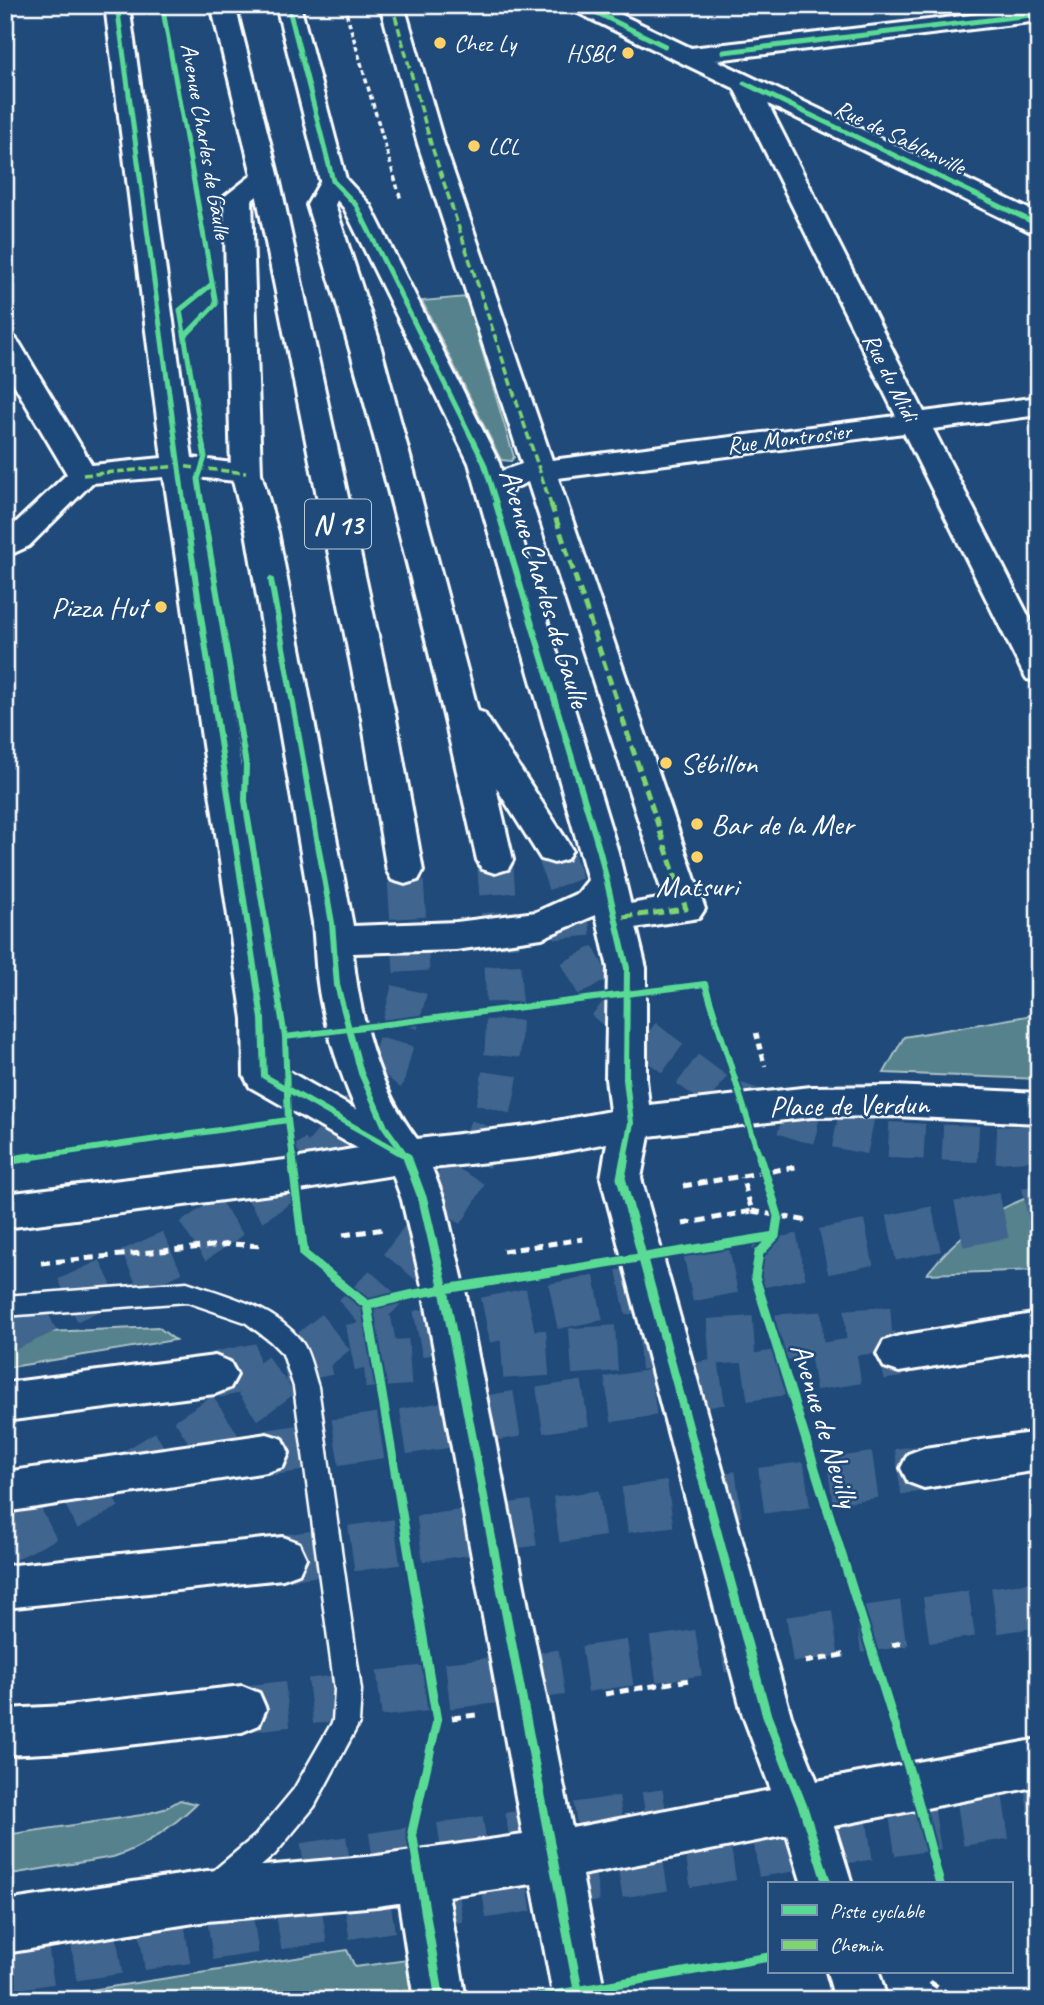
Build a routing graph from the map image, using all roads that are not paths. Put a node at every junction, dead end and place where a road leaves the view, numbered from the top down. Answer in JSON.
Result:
{"nodes":[{"id":1,"x":117,"y":5,"type":"edge"},
{"id":2,"x":223,"y":5,"type":"edge"},
{"id":3,"x":392,"y":5,"type":"edge"},
{"id":4,"x":581,"y":5,"type":"edge"},
{"id":5,"x":292,"y":7,"type":"edge"},
{"id":6,"x":1039,"y":14,"type":"edge"},
{"id":7,"x":688,"y":56,"type":"junction"},
{"id":8,"x":744,"y":83,"type":"junction"},
{"id":9,"x":266,"y":178,"type":"junction"},
{"id":10,"x":333,"y":181,"type":"junction"},
{"id":11,"x":1039,"y":225,"type":"edge"},
{"id":12,"x":5,"y":344,"type":"edge"},
{"id":13,"x":1039,"y":406,"type":"edge"},
{"id":14,"x":914,"y":422,"type":"junction"},
{"id":15,"x":178,"y":466,"type":"junction"},
{"id":16,"x":540,"y":471,"type":"junction"},
{"id":17,"x":246,"y":473,"type":"junction"},
{"id":18,"x":83,"y":475,"type":"junction"},
{"id":19,"x":495,"y":494,"type":"junction"},
{"id":20,"x":5,"y":547,"type":"edge"},
{"id":21,"x":1039,"y":671,"type":"edge"},
{"id":22,"x":458,"y":699,"type":"junction"},
{"id":23,"x":554,"y":850,"type":"tunnel mouth"},
{"id":24,"x":495,"y":860,"type":"tunnel mouth"},
{"id":25,"x":405,"y":871,"type":"tunnel mouth"},
{"id":26,"x":607,"y":881,"type":"junction"},
{"id":27,"x":615,"y":918,"type":"junction"},
{"id":28,"x":332,"y":923,"type":"junction"},
{"id":29,"x":1039,"y":1108,"type":"edge"},
{"id":30,"x":631,"y":1123,"type":"junction"},
{"id":31,"x":408,"y":1158,"type":"junction"},
{"id":32,"x":5,"y":1211,"type":"edge"},
{"id":33,"x":5,"y":1306,"type":"edge"},
{"id":34,"x":1039,"y":1320,"type":"edge"},
{"id":35,"x":1039,"y":1331,"type":"edge"},
{"id":36,"x":215,"y":1375,"type":"tunnel mouth"},
{"id":37,"x":5,"y":1402,"type":"edge"},
{"id":38,"x":1039,"y":1451,"type":"edge"},
{"id":39,"x":267,"y":1453,"type":"tunnel mouth"},
{"id":40,"x":924,"y":1468,"type":"tunnel mouth"},
{"id":41,"x":5,"y":1492,"type":"edge"},
{"id":42,"x":283,"y":1558,"type":"tunnel mouth"},
{"id":43,"x":5,"y":1587,"type":"edge"},
{"id":44,"x":242,"y":1709,"type":"tunnel mouth"},
{"id":45,"x":65,"y":1729,"type":"junction"},
{"id":46,"x":5,"y":1732,"type":"edge"},
{"id":47,"x":5,"y":1756,"type":"edge"},
{"id":48,"x":1039,"y":1762,"type":"edge"},
{"id":49,"x":803,"y":1807,"type":"junction"},
{"id":50,"x":553,"y":1856,"type":"junction"},
{"id":51,"x":420,"y":1876,"type":"junction"},
{"id":52,"x":826,"y":1882,"type":"edge"},
{"id":53,"x":207,"y":1896,"type":"junction"},
{"id":54,"x":5,"y":1927,"type":"edge"},
{"id":55,"x":854,"y":1974,"type":"edge"},
{"id":56,"x":440,"y":2000,"type":"edge"},
{"id":57,"x":580,"y":2000,"type":"edge"},
{"id":58,"x":861,"y":2000,"type":"edge"}],
"edges":[{"from":1,"to":15,"type":"main road"},
{"from":2,"to":9,"type":"main road","name":"Avenue Charles de Gaulle","number":"N 13"},
{"from":3,"to":16,"type":"main road","name":"Avenue Charles de Gaulle"},
{"from":4,"to":7,"type":"main road","name":"Rue de Sablonville"},
{"from":5,"to":10,"type":"main road","name":"Avenue Charles de Gaulle"},
{"from":6,"to":7,"type":"main road"},
{"from":7,"to":8,"type":"main road","name":"Rue de Sablonville"},
{"from":8,"to":11,"type":"main road","name":"Rue de Sablonville"},
{"from":8,"to":14,"type":"main road","name":"Rue du Midi"},
{"from":9,"to":17,"type":"main road","name":"Avenue Charles de Gaulle"},
{"from":9,"to":25,"type":"main road","number":"N 13"},
{"from":10,"to":19,"type":"main road","name":"Avenue Charles de Gaulle"},
{"from":10,"to":22,"type":"main road","number":"N 13"},
{"from":12,"to":18,"type":"main road"},
{"from":13,"to":14,"type":"main road","name":"Rue Montrosier"},
{"from":14,"to":16,"type":"main road","name":"Rue Montrosier"},
{"from":14,"to":21,"type":"main road","name":"Rue du Midi"},
{"from":15,"to":17,"type":"main road"},
{"from":15,"to":18,"type":"main road"},
{"from":15,"to":31,"type":"main road"},
{"from":16,"to":19,"type":"main road","name":"Avenue Charles de Gaulle"},
{"from":16,"to":27,"type":"main road","name":"Avenue Charles de Gaulle"},
{"from":17,"to":28,"type":"main road","name":"Avenue Charles de Gaulle"},
{"from":18,"to":20,"type":"main road"},
{"from":19,"to":26,"type":"main road","name":"Avenue Charles de Gaulle"},
{"from":22,"to":23,"type":"main road"},
{"from":22,"to":24,"type":"main road","number":"N 13"},
{"from":26,"to":27,"type":"main road","name":"Avenue Charles de Gaulle"},
{"from":26,"to":28,"type":"main road"},
{"from":27,"to":30,"type":"main road","name":"Avenue Charles de Gaulle"},
{"from":28,"to":31,"type":"main road","name":"Avenue Charles de Gaulle"},
{"from":29,"to":30,"type":"main road","name":"Place de Verdun"},
{"from":30,"to":31,"type":"main road","name":"Place de Verdun"},
{"from":30,"to":49,"type":"main road"},
{"from":31,"to":32,"type":"main road","name":"Place de Verdun"},
{"from":31,"to":50,"type":"main road"},
{"from":33,"to":53,"type":"lane"},
{"from":34,"to":35,"type":"main road"},
{"from":36,"to":37,"type":"main road"},
{"from":38,"to":40,"type":"main road"},
{"from":39,"to":41,"type":"main road"},
{"from":42,"to":43,"type":"main road"},
{"from":44,"to":45,"type":"main road"},
{"from":45,"to":46,"type":"main road"},
{"from":45,"to":47,"type":"main road"},
{"from":48,"to":49,"type":"main road"},
{"from":49,"to":50,"type":"main road"},
{"from":49,"to":52,"type":"main road"},
{"from":50,"to":51,"type":"main road"},
{"from":50,"to":57,"type":"main road"},
{"from":51,"to":53,"type":"main road"},
{"from":51,"to":56,"type":"main road"},
{"from":53,"to":54,"type":"main road"},
{"from":55,"to":58,"type":"main road"}]}
